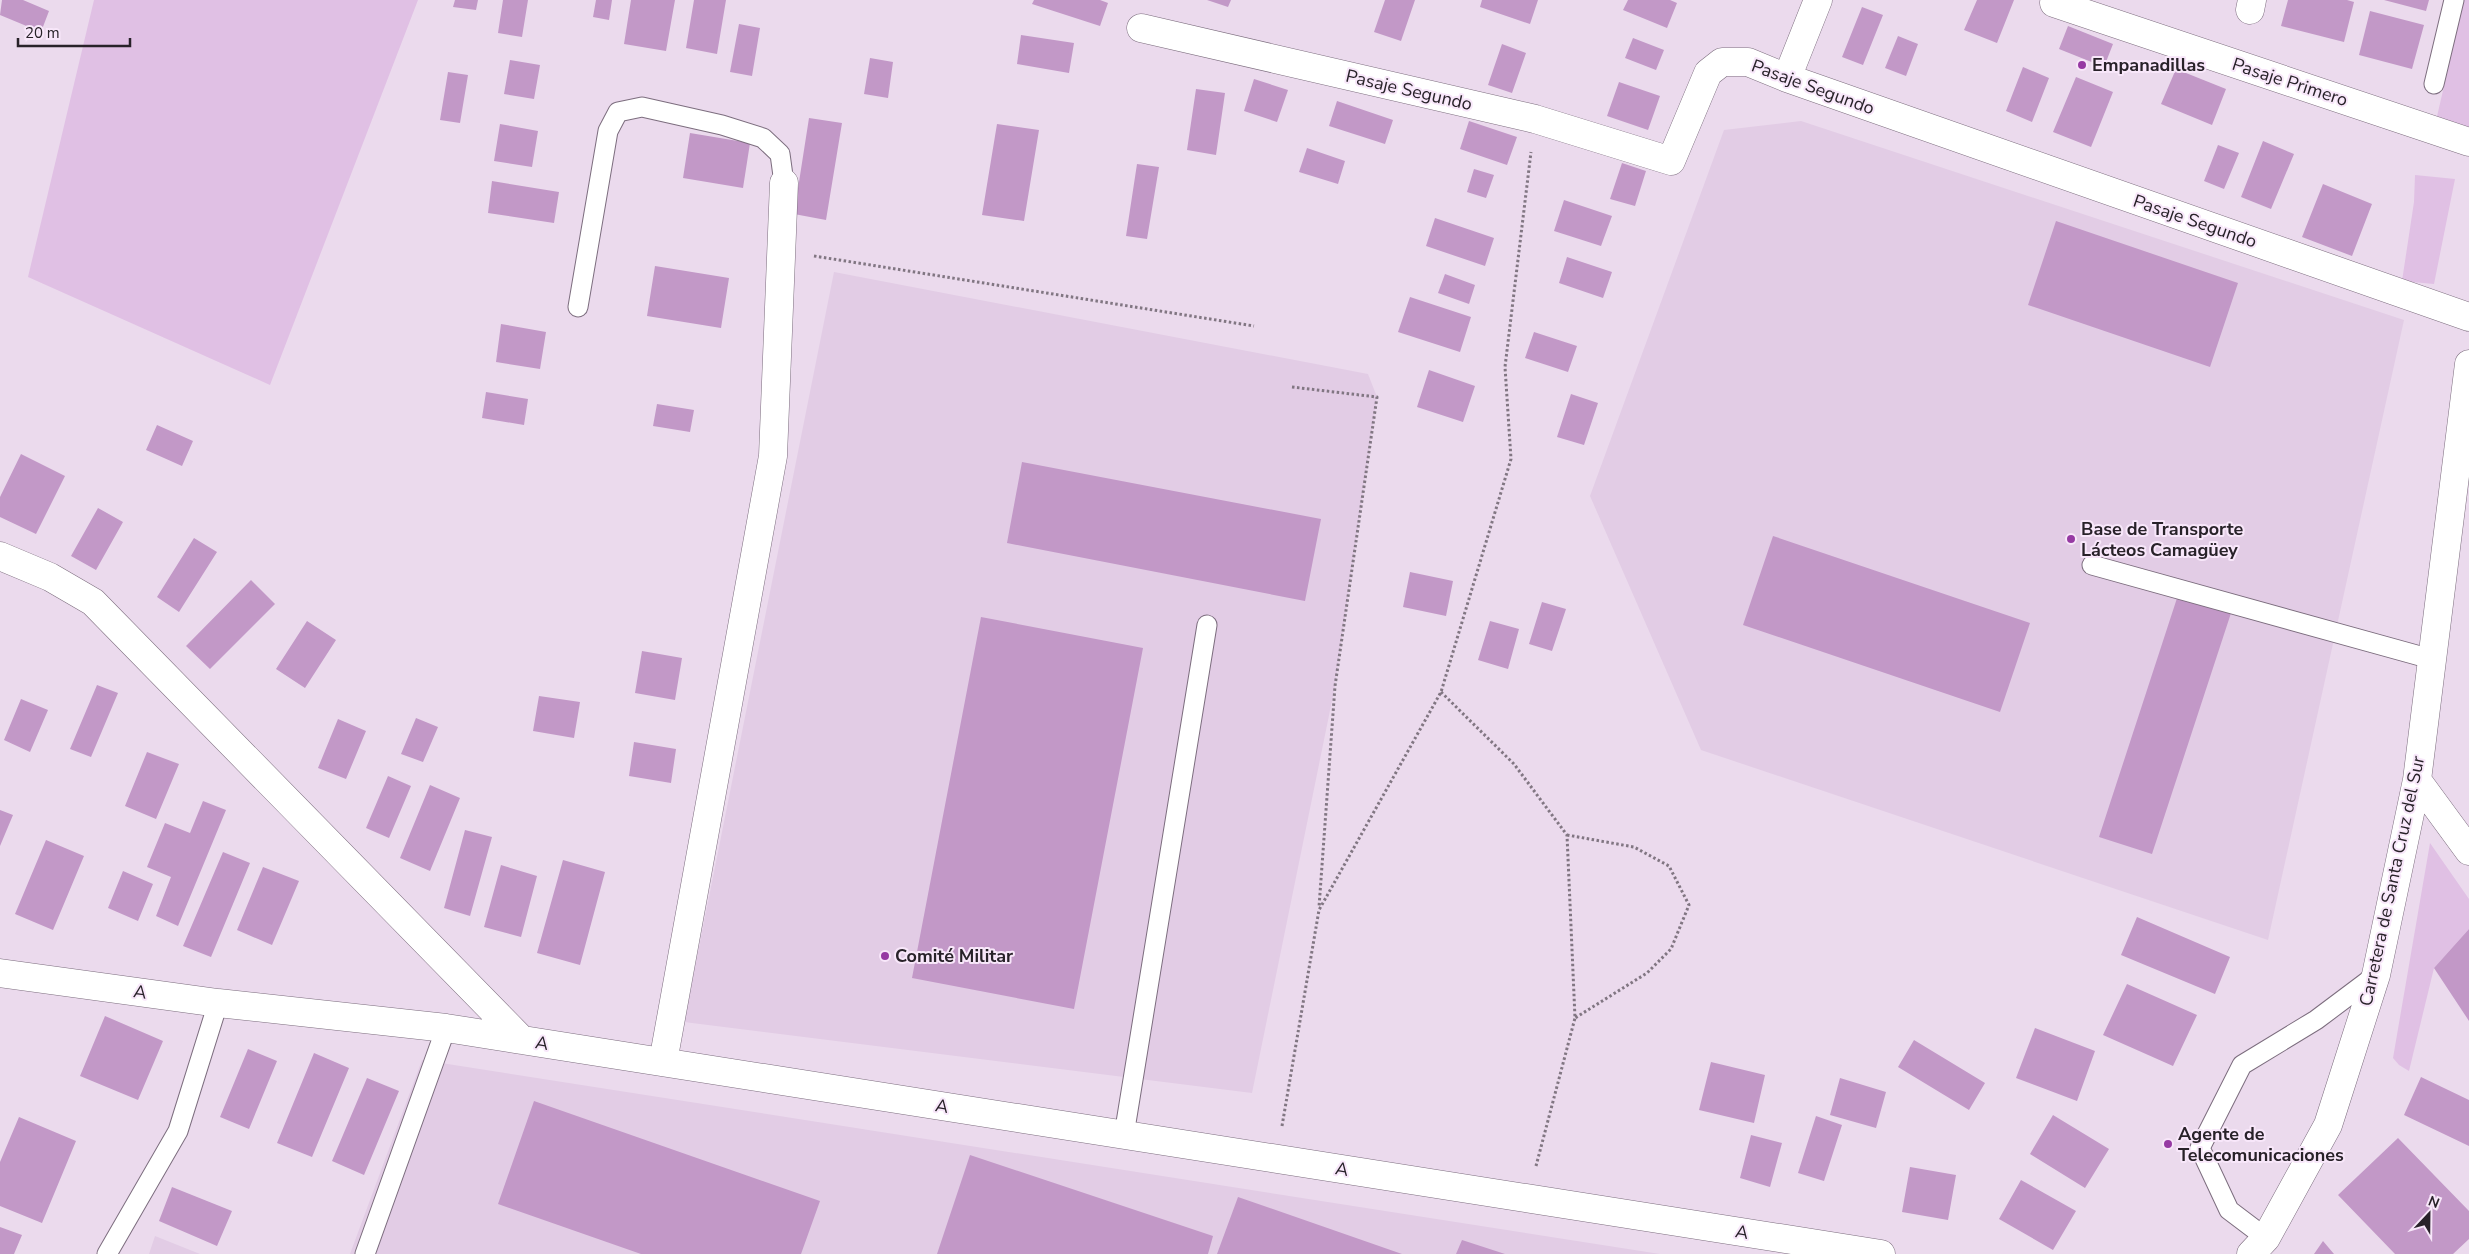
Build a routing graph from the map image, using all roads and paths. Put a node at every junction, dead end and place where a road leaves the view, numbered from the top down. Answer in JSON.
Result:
{"nodes":[{"id":1,"x":1818,"y":0,"type":"edge"},
{"id":2,"x":2454,"y":0,"type":"edge"},
{"id":3,"x":2054,"y":3,"type":"dead end"},
{"id":4,"x":1141,"y":28,"type":"dead end"},
{"id":5,"x":1787,"y":78,"type":"junction"},
{"id":6,"x":2434,"y":84,"type":"dead end"},
{"id":7,"x":1535,"y":119,"type":"junction"},
{"id":8,"x":2469,"y":142,"type":"edge"},
{"id":9,"x":784,"y":183,"type":"joint"},
{"id":10,"x":781,"y":250,"type":"junction"},
{"id":11,"x":578,"y":306,"type":"dead end"},
{"id":12,"x":2469,"y":317,"type":"edge"},
{"id":13,"x":1254,"y":326,"type":"dead end"},
{"id":14,"x":2469,"y":364,"type":"edge"},
{"id":15,"x":1292,"y":387,"type":"dead end"},
{"id":16,"x":0,"y":556,"type":"edge"},
{"id":17,"x":2092,"y":566,"type":"dead end"},
{"id":18,"x":1207,"y":626,"type":"dead end"},
{"id":19,"x":2431,"y":659,"type":"junction"},
{"id":20,"x":1441,"y":692,"type":"junction"},
{"id":21,"x":2417,"y":780,"type":"junction"},
{"id":22,"x":1567,"y":835,"type":"junction"},
{"id":23,"x":2469,"y":851,"type":"edge"},
{"id":24,"x":1319,"y":910,"type":"junction"},
{"id":25,"x":0,"y":973,"type":"edge"},
{"id":26,"x":2376,"y":975,"type":"junction"},
{"id":27,"x":218,"y":1003,"type":"junction"},
{"id":28,"x":1575,"y":1018,"type":"junction"},
{"id":29,"x":446,"y":1028,"type":"junction"},
{"id":30,"x":522,"y":1040,"type":"junction"},
{"id":31,"x":663,"y":1062,"type":"junction"},
{"id":32,"x":1124,"y":1134,"type":"junction"},
{"id":33,"x":1276,"y":1158,"type":"junction"},
{"id":34,"x":1528,"y":1198,"type":"junction"},
{"id":35,"x":2258,"y":1246,"type":"edge"},
{"id":36,"x":1807,"y":1248,"type":"edge"},
{"id":37,"x":107,"y":1254,"type":"edge"},
{"id":38,"x":365,"y":1254,"type":"edge"},
{"id":39,"x":1881,"y":1254,"type":"edge"}],
"edges":[{"from":1,"to":5,"type":"street"},
{"from":2,"to":6,"type":"lane"},
{"from":3,"to":8,"type":"street","name":"Pasaje Primero"},
{"from":4,"to":7,"type":"street","name":"Pasaje Segundo"},
{"from":5,"to":7,"type":"street","name":"Pasaje Segundo"},
{"from":5,"to":12,"type":"street","name":"Pasaje Segundo"},
{"from":7,"to":20,"type":"path"},
{"from":9,"to":10,"type":"street"},
{"from":9,"to":11,"type":"lane"},
{"from":10,"to":13,"type":"path"},
{"from":10,"to":31,"type":"street"},
{"from":14,"to":19,"type":"street","name":"Carretera de Santa Cruz del Sur"},
{"from":15,"to":24,"type":"path"},
{"from":16,"to":30,"type":"street"},
{"from":17,"to":19,"type":"lane"},
{"from":18,"to":32,"type":"lane"},
{"from":19,"to":21,"type":"street","name":"Carretera de Santa Cruz del Sur"},
{"from":20,"to":22,"type":"path"},
{"from":20,"to":24,"type":"path"},
{"from":21,"to":23,"type":"street"},
{"from":21,"to":26,"type":"street","name":"Carretera de Santa Cruz del Sur"},
{"from":22,"to":28,"type":"path"},
{"from":22,"to":28,"type":"path"},
{"from":24,"to":33,"type":"path"},
{"from":25,"to":27,"type":"street","name":"A"},
{"from":26,"to":35,"type":"street","name":"Carretera de Santa Cruz del Sur"},
{"from":26,"to":35,"type":"lane"},
{"from":27,"to":29,"type":"street","name":"A"},
{"from":27,"to":37,"type":"lane"},
{"from":28,"to":34,"type":"path"},
{"from":29,"to":30,"type":"street","name":"A"},
{"from":29,"to":38,"type":"lane"},
{"from":30,"to":31,"type":"street","name":"A"},
{"from":31,"to":32,"type":"street","name":"A"},
{"from":32,"to":33,"type":"street","name":"A"},
{"from":33,"to":34,"type":"street","name":"A"},
{"from":34,"to":36,"type":"street","name":"A"},
{"from":36,"to":39,"type":"street","name":"A"}]}
